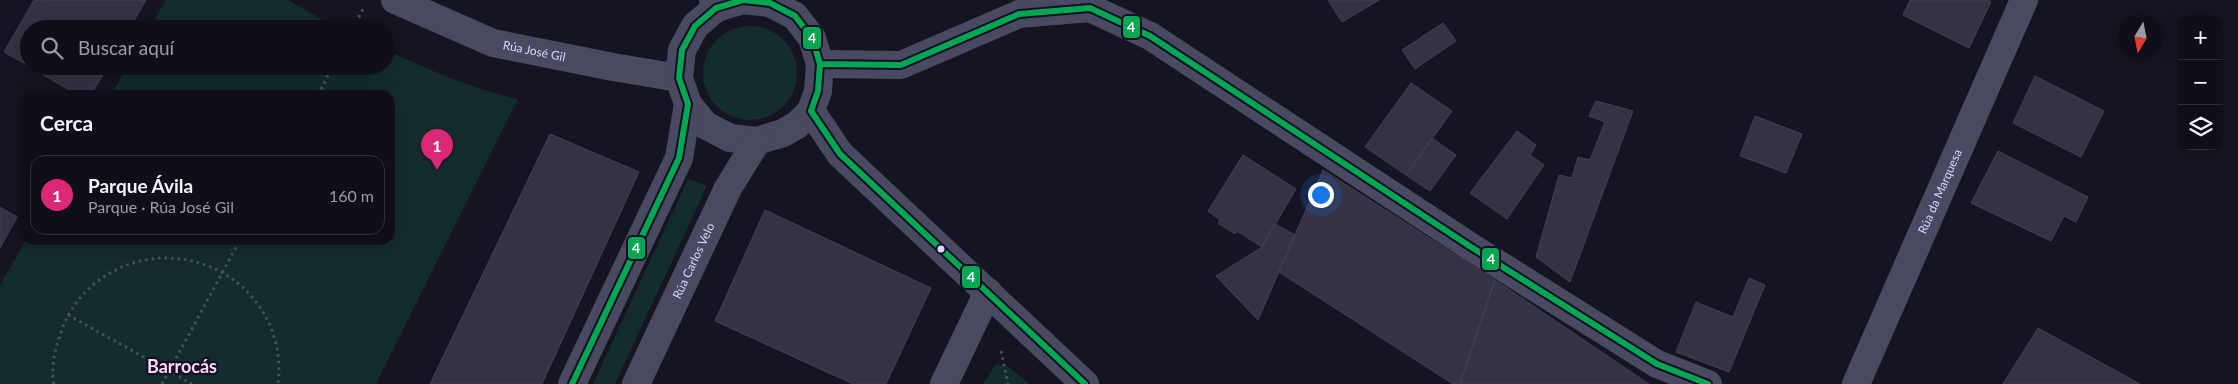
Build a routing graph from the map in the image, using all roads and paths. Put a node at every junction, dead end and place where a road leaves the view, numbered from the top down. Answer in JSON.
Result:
{"nodes":[{"id":1,"x":395,"y":0,"type":"edge"},
{"id":2,"x":2024,"y":0,"type":"edge"},
{"id":3,"x":714,"y":4,"type":"edge"},
{"id":4,"x":364,"y":7,"type":"dead end"},
{"id":5,"x":358,"y":20,"type":"edge"},
{"id":6,"x":820,"y":64,"type":"junction"},
{"id":7,"x":328,"y":75,"type":"edge"},
{"id":8,"x":679,"y":78,"type":"junction"},
{"id":9,"x":321,"y":90,"type":"edge"},
{"id":10,"x":688,"y":104,"type":"junction"},
{"id":11,"x":811,"y":111,"type":"junction"},
{"id":12,"x":757,"y":141,"type":"junction"},
{"id":13,"x":237,"y":245,"type":"edge"},
{"id":14,"x":223,"y":272,"type":"junction"},
{"id":15,"x":988,"y":292,"type":"junction"},
{"id":16,"x":68,"y":314,"type":"junction"},
{"id":17,"x":169,"y":371,"type":"junction"},
{"id":18,"x":54,"y":384,"type":"edge"},
{"id":19,"x":162,"y":384,"type":"edge"},
{"id":20,"x":192,"y":384,"type":"edge"},
{"id":21,"x":278,"y":384,"type":"edge"},
{"id":22,"x":572,"y":384,"type":"edge"},
{"id":23,"x":636,"y":384,"type":"edge"},
{"id":24,"x":944,"y":384,"type":"edge"},
{"id":25,"x":1085,"y":384,"type":"edge"},
{"id":26,"x":1708,"y":384,"type":"edge"},
{"id":27,"x":1856,"y":384,"type":"edge"}],
"edges":[{"from":1,"to":8,"type":"street","name":"Rúa José Gil"},
{"from":2,"to":27,"type":"street","name":"Rúa da Marquesa"},
{"from":3,"to":6,"type":"street"},
{"from":3,"to":8,"type":"street"},
{"from":4,"to":5,"type":"path"},
{"from":6,"to":11,"type":"street"},
{"from":6,"to":26,"type":"street"},
{"from":7,"to":9,"type":"path"},
{"from":8,"to":10,"type":"street"},
{"from":10,"to":12,"type":"street"},
{"from":10,"to":22,"type":"street"},
{"from":11,"to":12,"type":"street"},
{"from":11,"to":15,"type":"street"},
{"from":12,"to":23,"type":"street","name":"Rúa Carlos Velo"},
{"from":13,"to":14,"type":"path"},
{"from":14,"to":16,"type":"path"},
{"from":14,"to":17,"type":"path"},
{"from":14,"to":21,"type":"path"},
{"from":15,"to":24,"type":"street"},
{"from":15,"to":25,"type":"street"},
{"from":16,"to":17,"type":"path"},
{"from":16,"to":18,"type":"path"},
{"from":17,"to":19,"type":"path"},
{"from":17,"to":20,"type":"path"}]}
